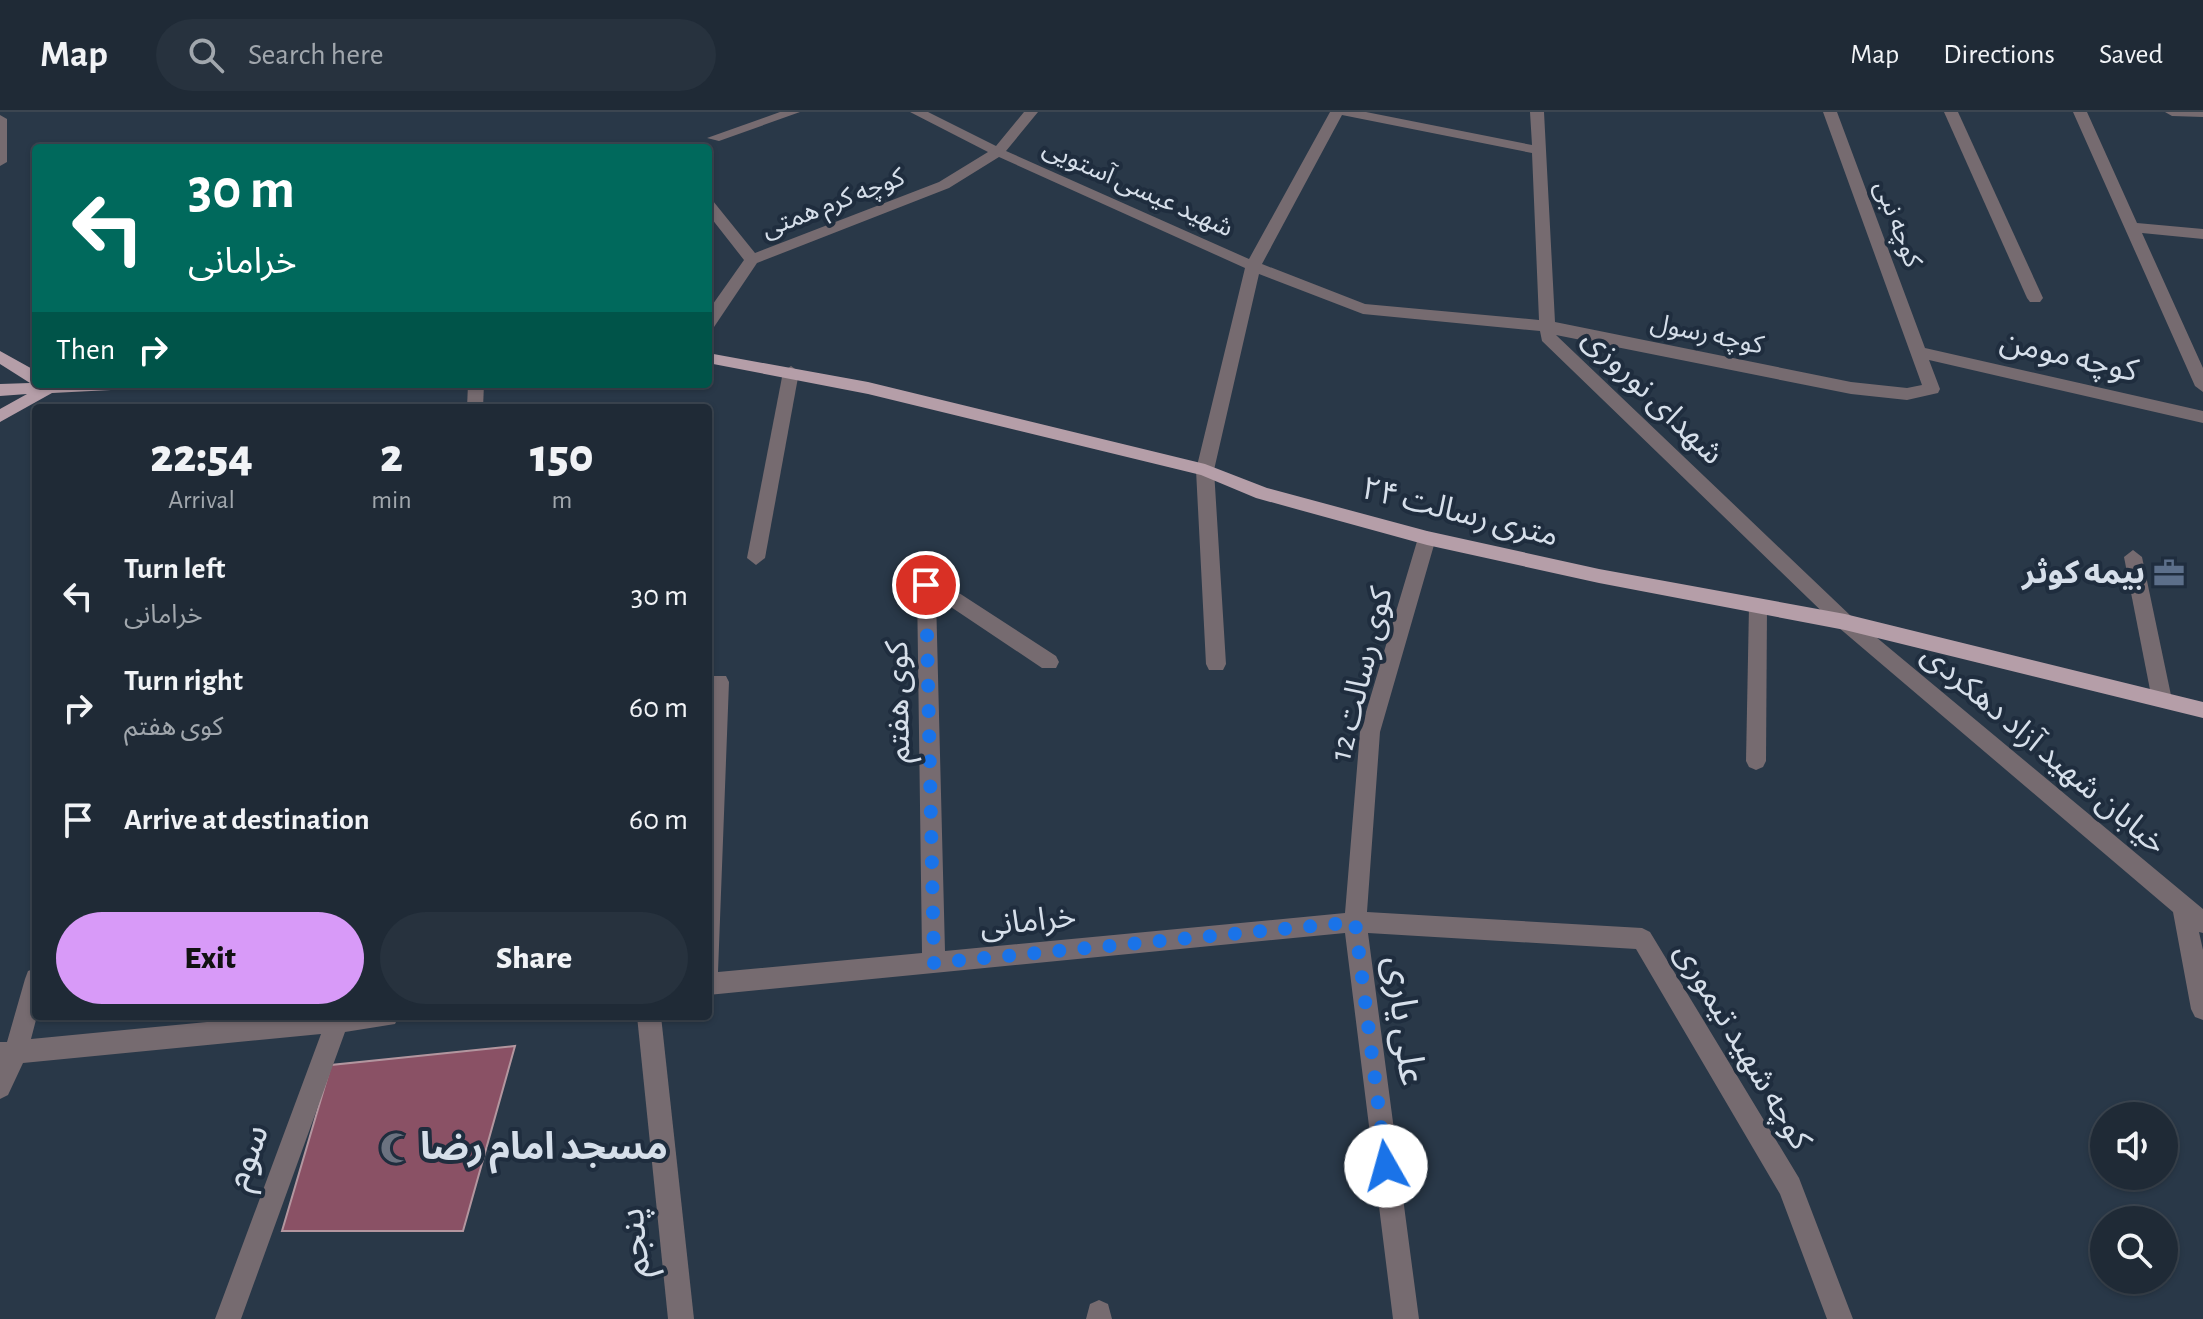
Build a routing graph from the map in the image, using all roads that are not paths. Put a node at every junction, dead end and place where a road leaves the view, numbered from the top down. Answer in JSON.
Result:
{"nodes":[{"id":1,"x":793,"y":112,"type":"edge"},
{"id":2,"x":917,"y":112,"type":"edge"},
{"id":3,"x":1031,"y":112,"type":"edge"},
{"id":4,"x":1337,"y":112,"type":"edge"},
{"id":5,"x":1346,"y":112,"type":"edge"},
{"id":6,"x":1537,"y":112,"type":"edge"},
{"id":7,"x":1830,"y":112,"type":"edge"},
{"id":8,"x":1951,"y":112,"type":"edge"},
{"id":9,"x":2080,"y":112,"type":"edge"},
{"id":10,"x":2172,"y":112,"type":"edge"},
{"id":11,"x":2203,"y":113,"type":"edge"},
{"id":12,"x":0,"y":119,"type":"edge"},
{"id":13,"x":714,"y":138,"type":"dead end"},
{"id":14,"x":1541,"y":151,"type":"junction"},
{"id":15,"x":998,"y":152,"type":"junction"},
{"id":16,"x":0,"y":162,"type":"edge"},
{"id":17,"x":712,"y":209,"type":"edge"},
{"id":18,"x":2131,"y":227,"type":"junction"},
{"id":19,"x":2203,"y":234,"type":"edge"},
{"id":20,"x":752,"y":260,"type":"junction"},
{"id":21,"x":1253,"y":266,"type":"junction"},
{"id":22,"x":2035,"y":298,"type":"dead end"},
{"id":23,"x":712,"y":317,"type":"edge"},
{"id":24,"x":1547,"y":326,"type":"junction"},
{"id":25,"x":1922,"y":353,"type":"junction"},
{"id":26,"x":0,"y":356,"type":"edge"},
{"id":27,"x":712,"y":359,"type":"edge"},
{"id":28,"x":791,"y":372,"type":"junction"},
{"id":29,"x":32,"y":376,"type":"edge"},
{"id":30,"x":32,"y":385,"type":"edge"},
{"id":31,"x":2203,"y":386,"type":"edge"},
{"id":32,"x":37,"y":388,"type":"edge"},
{"id":33,"x":0,"y":390,"type":"edge"},
{"id":34,"x":0,"y":416,"type":"edge"},
{"id":35,"x":2203,"y":417,"type":"edge"},
{"id":36,"x":1205,"y":470,"type":"junction"},
{"id":37,"x":1427,"y":538,"type":"junction"},
{"id":38,"x":2133,"y":557,"type":"dead end"},
{"id":39,"x":756,"y":558,"type":"dead end"},
{"id":40,"x":1758,"y":606,"type":"junction"},
{"id":41,"x":1845,"y":622,"type":"junction"},
{"id":42,"x":1049,"y":662,"type":"dead end"},
{"id":43,"x":1216,"y":664,"type":"dead end"},
{"id":44,"x":719,"y":682,"type":"dead end"},
{"id":45,"x":2162,"y":700,"type":"junction"},
{"id":46,"x":2203,"y":710,"type":"edge"},
{"id":47,"x":1756,"y":761,"type":"dead end"},
{"id":48,"x":712,"y":865,"type":"edge"},
{"id":49,"x":2194,"y":917,"type":"edge"},
{"id":50,"x":1355,"y":922,"type":"junction"},
{"id":51,"x":934,"y":963,"type":"junction"},
{"id":52,"x":712,"y":984,"type":"edge"},
{"id":53,"x":32,"y":990,"type":"edge"},
{"id":54,"x":2203,"y":1009,"type":"edge"},
{"id":55,"x":319,"y":1020,"type":"edge"},
{"id":56,"x":337,"y":1020,"type":"edge"},
{"id":57,"x":649,"y":1020,"type":"edge"},
{"id":58,"x":8,"y":1053,"type":"edge"},
{"id":59,"x":0,"y":1087,"type":"edge"},
{"id":60,"x":228,"y":1319,"type":"edge"},
{"id":61,"x":681,"y":1319,"type":"edge"},
{"id":62,"x":1406,"y":1319,"type":"edge"},
{"id":63,"x":1840,"y":1319,"type":"edge"}],
"edges":[{"from":1,"to":13,"type":"street"},
{"from":2,"to":15,"type":"street","name":"شهید عیسی آستویی"},
{"from":3,"to":15,"type":"street","name":"کوچه کرم همتی"},
{"from":4,"to":21,"type":"street"},
{"from":5,"to":14,"type":"street"},
{"from":6,"to":14,"type":"street","name":"شهدای نوروزی"},
{"from":7,"to":25,"type":"street","name":"کوچه نبی"},
{"from":8,"to":22,"type":"street"},
{"from":9,"to":18,"type":"street"},
{"from":10,"to":11,"type":"street"},
{"from":12,"to":16,"type":"street"},
{"from":14,"to":24,"type":"street","name":"شهدای نوروزی"},
{"from":15,"to":20,"type":"street","name":"کوچه کرم همتی"},
{"from":15,"to":21,"type":"street","name":"شهید عیسی آستویی"},
{"from":17,"to":20,"type":"street"},
{"from":18,"to":19,"type":"street"},
{"from":18,"to":31,"type":"street"},
{"from":20,"to":23,"type":"street","name":"کوچه کرم همتی"},
{"from":21,"to":24,"type":"street","name":"کوچه رسول"},
{"from":21,"to":36,"type":"street"},
{"from":24,"to":25,"type":"street","name":"کوچه رسول"},
{"from":24,"to":41,"type":"street","name":"شهدای نوروزی"},
{"from":25,"to":35,"type":"street","name":"کوچه مومن"},
{"from":26,"to":29,"type":"main road"},
{"from":27,"to":28,"type":"main road","name":"۲۴ متری رسالت"},
{"from":28,"to":36,"type":"main road","name":"۲۴ متری رسالت"},
{"from":28,"to":39,"type":"street"},
{"from":30,"to":33,"type":"main road"},
{"from":32,"to":34,"type":"main road"},
{"from":36,"to":37,"type":"main road","name":"۲۴ متری رسالت"},
{"from":36,"to":43,"type":"street"},
{"from":37,"to":40,"type":"main road","name":"۲۴ متری رسالت"},
{"from":37,"to":50,"type":"street","name":"کوی رسالت 12"},
{"from":38,"to":45,"type":"street"},
{"from":40,"to":41,"type":"main road","name":"۲۴ متری رسالت"},
{"from":40,"to":47,"type":"street"},
{"from":41,"to":45,"type":"main road","name":"۲۴ متری رسالت"},
{"from":41,"to":49,"type":"street","name":"خیابان شهید آزاد دهکردی"},
{"from":42,"to":51,"type":"street","name":"کوی هفتم"},
{"from":44,"to":48,"type":"street"},
{"from":45,"to":46,"type":"main road","name":"۲۴ متری رسالت"},
{"from":49,"to":54,"type":"street"},
{"from":50,"to":51,"type":"street","name":"خرامانی"},
{"from":50,"to":62,"type":"street","name":"علی یاری"},
{"from":50,"to":63,"type":"street","name":"کوچه شهید تیموری"},
{"from":51,"to":52,"type":"street","name":"خرامانی"},
{"from":53,"to":58,"type":"street"},
{"from":55,"to":58,"type":"street"},
{"from":56,"to":60,"type":"street","name":"سوم"},
{"from":57,"to":61,"type":"street","name":"پنجم"},
{"from":58,"to":59,"type":"street"}]}
